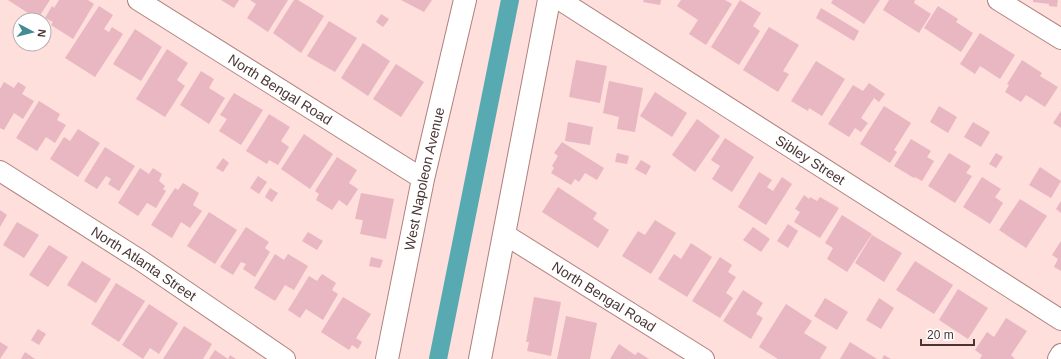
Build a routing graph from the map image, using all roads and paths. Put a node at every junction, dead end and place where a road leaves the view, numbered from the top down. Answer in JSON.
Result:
{"nodes":[{"id":1,"x":138,"y":0,"type":"edge"},
{"id":2,"x":465,"y":0,"type":"edge"},
{"id":3,"x":549,"y":0,"type":"edge"},
{"id":4,"x":560,"y":0,"type":"edge"},
{"id":5,"x":998,"y":0,"type":"edge"},
{"id":6,"x":1061,"y":39,"type":"edge"},
{"id":7,"x":0,"y":171,"type":"edge"},
{"id":8,"x":423,"y":179,"type":"junction"},
{"id":9,"x":504,"y":234,"type":"junction"},
{"id":10,"x":1061,"y":320,"type":"edge"},
{"id":11,"x":1061,"y":354,"type":"edge"},
{"id":12,"x":285,"y":359,"type":"edge"},
{"id":13,"x":387,"y":359,"type":"edge"},
{"id":14,"x":480,"y":359,"type":"edge"},
{"id":15,"x":704,"y":359,"type":"edge"},
{"id":16,"x":1058,"y":359,"type":"edge"}],
"edges":[{"from":1,"to":8,"type":"street","name":"North Bengal Road"},
{"from":2,"to":8,"type":"main road","name":"West Napoleon Avenue"},
{"from":3,"to":9,"type":"main road"},
{"from":4,"to":10,"type":"street","name":"Sibley Street"},
{"from":5,"to":6,"type":"street"},
{"from":7,"to":12,"type":"street","name":"North Atlanta Street"},
{"from":8,"to":13,"type":"main road","name":"West Napoleon Avenue"},
{"from":9,"to":14,"type":"main road"},
{"from":9,"to":15,"type":"street","name":"North Bengal Road"},
{"from":11,"to":16,"type":"street"}]}
